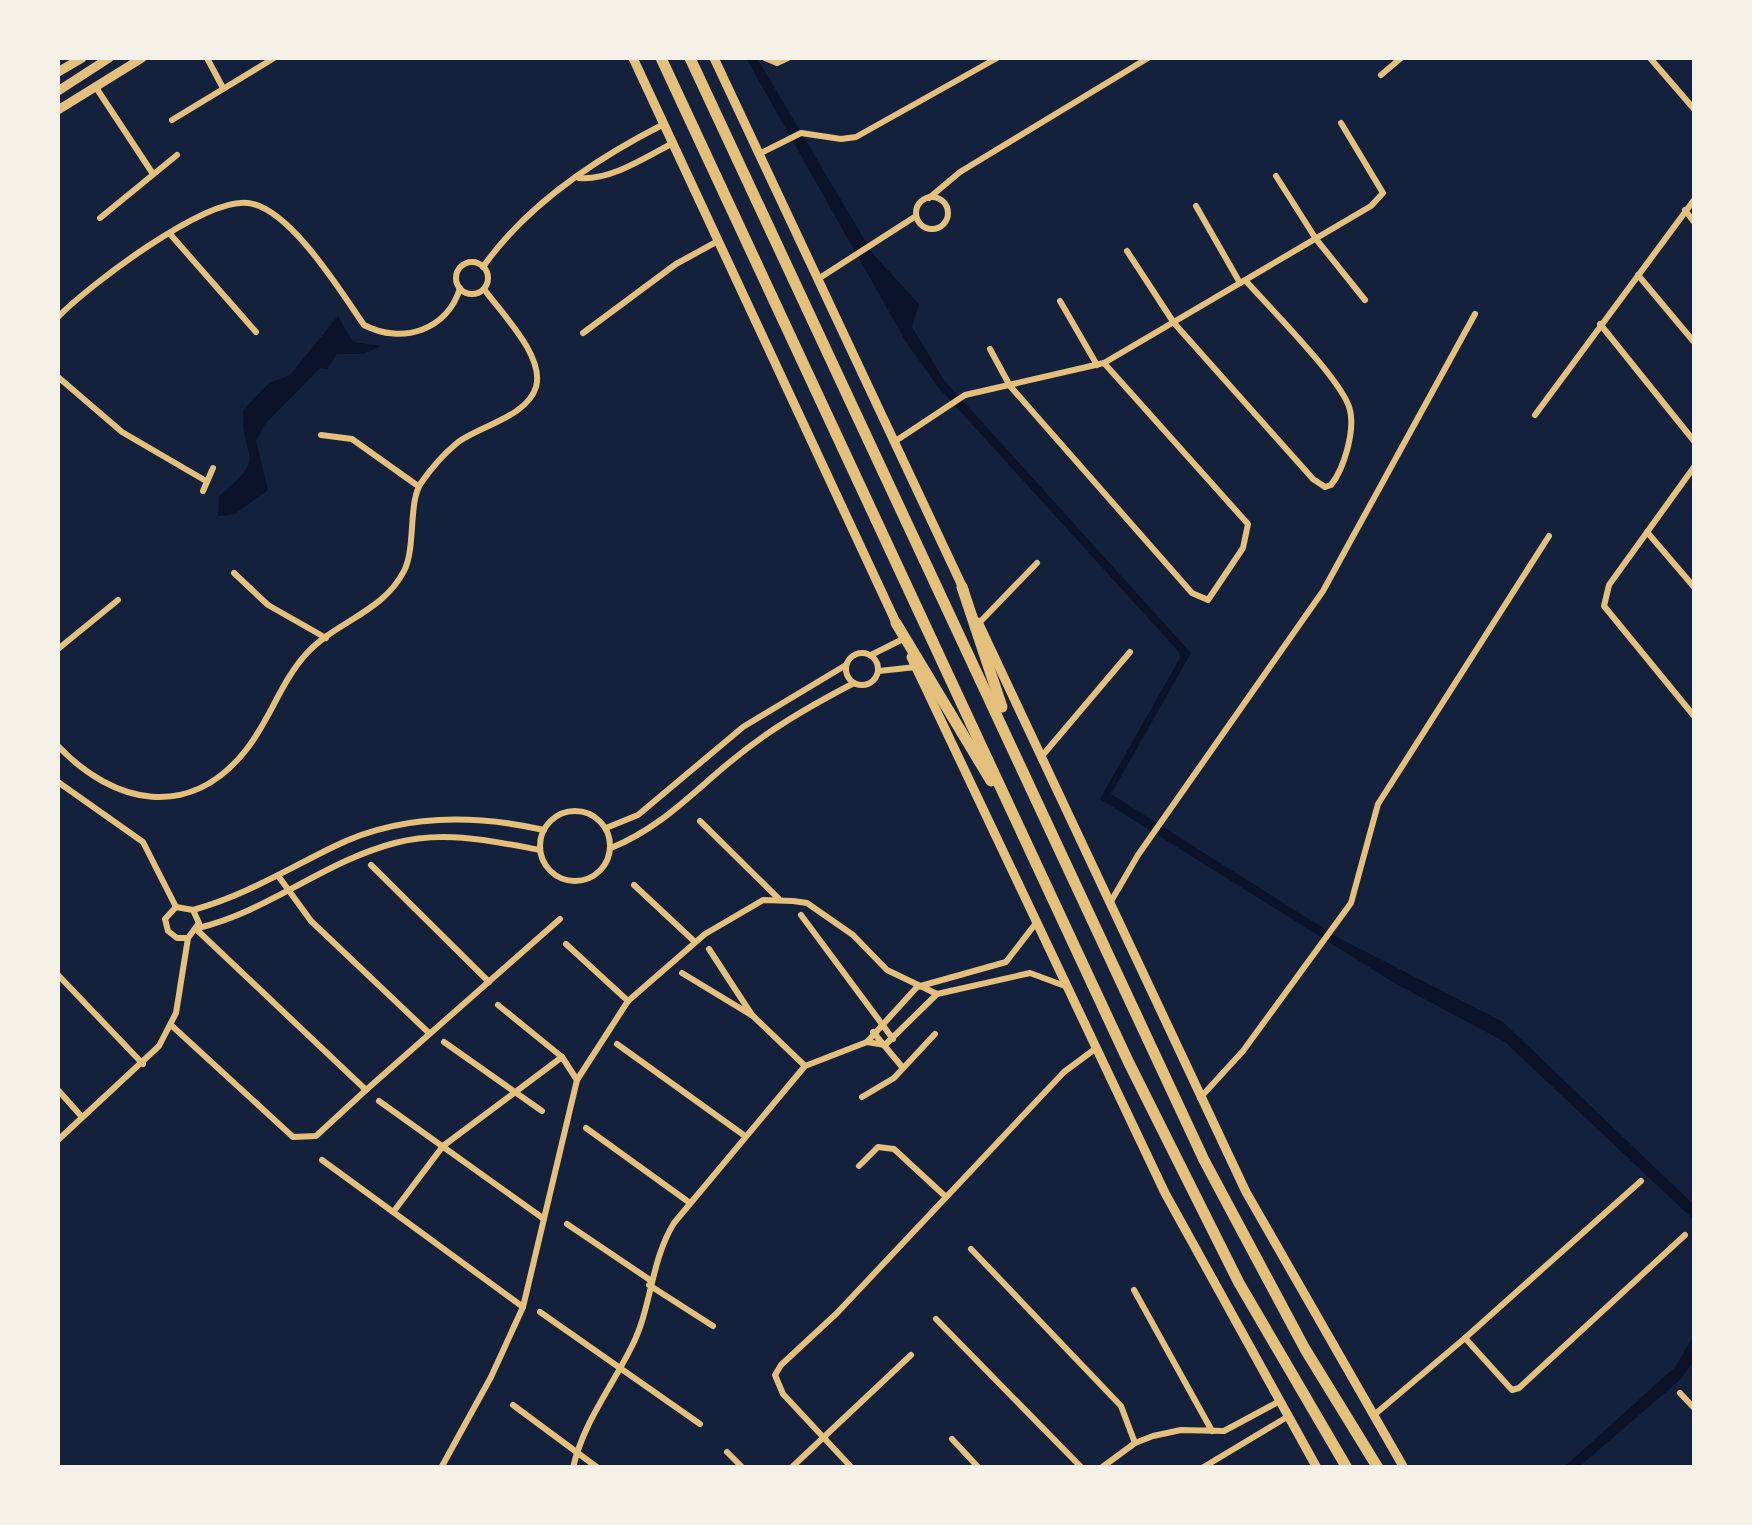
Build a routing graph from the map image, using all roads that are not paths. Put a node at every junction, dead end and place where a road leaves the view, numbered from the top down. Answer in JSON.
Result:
{"nodes":[{"id":1,"x":82,"y":58,"type":"edge"},
{"id":2,"x":110,"y":58,"type":"edge"},
{"id":3,"x":142,"y":58,"type":"edge"},
{"id":4,"x":207,"y":58,"type":"edge"},
{"id":5,"x":274,"y":58,"type":"edge"},
{"id":6,"x":633,"y":58,"type":"edge"},
{"id":7,"x":661,"y":58,"type":"edge"},
{"id":8,"x":690,"y":58,"type":"edge"},
{"id":9,"x":714,"y":58,"type":"edge"},
{"id":10,"x":788,"y":58,"type":"edge"},
{"id":11,"x":997,"y":58,"type":"edge"},
{"id":12,"x":1148,"y":58,"type":"edge"},
{"id":13,"x":1401,"y":58,"type":"edge"},
{"id":14,"x":1650,"y":58,"type":"edge"},
{"id":15,"x":767,"y":60,"type":"edge"},
{"id":16,"x":58,"y":72,"type":"edge"},
{"id":17,"x":1381,"y":75,"type":"dead end"},
{"id":18,"x":96,"y":86,"type":"junction"},
{"id":19,"x":224,"y":88,"type":"junction"},
{"id":20,"x":58,"y":91,"type":"edge"},
{"id":21,"x":1694,"y":107,"type":"edge"},
{"id":22,"x":58,"y":110,"type":"edge"},
{"id":23,"x":172,"y":120,"type":"dead end"},
{"id":24,"x":1341,"y":122,"type":"dead end"},
{"id":25,"x":664,"y":124,"type":"junction"},
{"id":26,"x":673,"y":143,"type":"junction"},
{"id":27,"x":759,"y":154,"type":"junction"},
{"id":28,"x":178,"y":155,"type":"dead end"},
{"id":29,"x":154,"y":174,"type":"junction"},
{"id":30,"x":1276,"y":176,"type":"dead end"},
{"id":31,"x":579,"y":178,"type":"junction"},
{"id":32,"x":929,"y":198,"type":"junction"},
{"id":33,"x":1694,"y":200,"type":"edge"},
{"id":34,"x":1196,"y":206,"type":"dead end"},
{"id":35,"x":1684,"y":210,"type":"junction"},
{"id":36,"x":916,"y":216,"type":"junction"},
{"id":37,"x":100,"y":218,"type":"dead end"},
{"id":38,"x":1694,"y":222,"type":"edge"},
{"id":39,"x":170,"y":234,"type":"junction"},
{"id":40,"x":1316,"y":238,"type":"junction"},
{"id":41,"x":718,"y":240,"type":"junction"},
{"id":42,"x":1128,"y":251,"type":"dead end"},
{"id":43,"x":483,"y":266,"type":"junction"},
{"id":44,"x":1638,"y":275,"type":"junction"},
{"id":45,"x":817,"y":280,"type":"junction"},
{"id":46,"x":1243,"y":282,"type":"junction"},
{"id":47,"x":460,"y":288,"type":"junction"},
{"id":48,"x":484,"y":288,"type":"junction"},
{"id":49,"x":1365,"y":300,"type":"dead end"},
{"id":50,"x":1060,"y":301,"type":"dead end"},
{"id":51,"x":1475,"y":314,"type":"dead end"},
{"id":52,"x":58,"y":317,"type":"edge"},
{"id":53,"x":1174,"y":323,"type":"junction"},
{"id":54,"x":1600,"y":324,"type":"junction"},
{"id":55,"x":256,"y":332,"type":"dead end"},
{"id":56,"x":584,"y":332,"type":"dead end"},
{"id":57,"x":1694,"y":342,"type":"edge"},
{"id":58,"x":990,"y":350,"type":"dead end"},
{"id":59,"x":1100,"y":364,"type":"junction"},
{"id":60,"x":58,"y":378,"type":"edge"},
{"id":61,"x":1010,"y":386,"type":"junction"},
{"id":62,"x":1535,"y":415,"type":"dead end"},
{"id":63,"x":321,"y":435,"type":"dead end"},
{"id":64,"x":1694,"y":441,"type":"edge"},
{"id":65,"x":894,"y":442,"type":"junction"},
{"id":66,"x":1694,"y":467,"type":"edge"},
{"id":67,"x":214,"y":468,"type":"dead end"},
{"id":68,"x":206,"y":481,"type":"junction"},
{"id":69,"x":418,"y":486,"type":"junction"},
{"id":70,"x":203,"y":490,"type":"dead end"},
{"id":71,"x":1647,"y":532,"type":"junction"},
{"id":72,"x":1549,"y":536,"type":"dead end"},
{"id":73,"x":1037,"y":563,"type":"dead end"},
{"id":74,"x":234,"y":573,"type":"dead end"},
{"id":75,"x":1694,"y":586,"type":"edge"},
{"id":76,"x":962,"y":588,"type":"junction"},
{"id":77,"x":118,"y":600,"type":"dead end"},
{"id":78,"x":896,"y":623,"type":"junction"},
{"id":79,"x":979,"y":623,"type":"junction"},
{"id":80,"x":326,"y":638,"type":"junction"},
{"id":81,"x":903,"y":640,"type":"junction"},
{"id":82,"x":58,"y":650,"type":"edge"},
{"id":83,"x":1130,"y":652,"type":"dead end"},
{"id":84,"x":871,"y":655,"type":"junction"},
{"id":85,"x":846,"y":665,"type":"junction"},
{"id":86,"x":916,"y":667,"type":"junction"},
{"id":87,"x":878,"y":671,"type":"junction"},
{"id":88,"x":854,"y":683,"type":"junction"},
{"id":89,"x":1694,"y":716,"type":"edge"},
{"id":90,"x":58,"y":746,"type":"edge"},
{"id":91,"x":1041,"y":758,"type":"junction"},
{"id":92,"x":58,"y":782,"type":"edge"},
{"id":93,"x":1032,"y":785,"type":"junction"},
{"id":94,"x":700,"y":822,"type":"dead end"},
{"id":95,"x":606,"y":828,"type":"junction"},
{"id":96,"x":544,"y":830,"type":"junction"},
{"id":97,"x":1021,"y":832,"type":"junction"},
{"id":98,"x":611,"y":848,"type":"junction"},
{"id":99,"x":540,"y":850,"type":"junction"},
{"id":100,"x":371,"y":866,"type":"dead end"},
{"id":101,"x":292,"y":870,"type":"junction"},
{"id":102,"x":279,"y":877,"type":"junction"},
{"id":103,"x":300,"y":885,"type":"junction"},
{"id":104,"x":634,"y":885,"type":"dead end"},
{"id":105,"x":289,"y":892,"type":"junction"},
{"id":106,"x":779,"y":899,"type":"junction"},
{"id":107,"x":1109,"y":904,"type":"junction"},
{"id":108,"x":176,"y":907,"type":"junction"},
{"id":109,"x":192,"y":910,"type":"junction"},
{"id":110,"x":801,"y":915,"type":"dead end"},
{"id":111,"x":560,"y":919,"type":"dead end"},
{"id":112,"x":1036,"y":923,"type":"junction"},
{"id":113,"x":197,"y":929,"type":"junction"},
{"id":114,"x":188,"y":938,"type":"junction"},
{"id":115,"x":695,"y":942,"type":"junction"},
{"id":116,"x":566,"y":944,"type":"dead end"},
{"id":117,"x":709,"y":949,"type":"dead end"},
{"id":118,"x":992,"y":969,"type":"junction"},
{"id":119,"x":682,"y":973,"type":"dead end"},
{"id":120,"x":58,"y":975,"type":"edge"},
{"id":121,"x":489,"y":982,"type":"junction"},
{"id":122,"x":998,"y":984,"type":"junction"},
{"id":123,"x":1065,"y":986,"type":"junction"},
{"id":124,"x":916,"y":987,"type":"junction"},
{"id":125,"x":937,"y":994,"type":"junction"},
{"id":126,"x":628,"y":1001,"type":"junction"},
{"id":127,"x":498,"y":1006,"type":"dead end"},
{"id":128,"x":752,"y":1016,"type":"junction"},
{"id":129,"x":171,"y":1025,"type":"junction"},
{"id":130,"x":881,"y":1026,"type":"junction"},
{"id":131,"x":873,"y":1032,"type":"junction"},
{"id":132,"x":429,"y":1034,"type":"junction"},
{"id":133,"x":936,"y":1034,"type":"dead end"},
{"id":134,"x":893,"y":1039,"type":"junction"},
{"id":135,"x":444,"y":1042,"type":"dead end"},
{"id":136,"x":866,"y":1042,"type":"junction"},
{"id":137,"x":617,"y":1044,"type":"dead end"},
{"id":138,"x":885,"y":1045,"type":"junction"},
{"id":139,"x":1095,"y":1049,"type":"junction"},
{"id":140,"x":562,"y":1057,"type":"junction"},
{"id":141,"x":144,"y":1064,"type":"junction"},
{"id":142,"x":805,"y":1066,"type":"junction"},
{"id":143,"x":903,"y":1068,"type":"junction"},
{"id":144,"x":577,"y":1080,"type":"junction"},
{"id":145,"x":58,"y":1090,"type":"edge"},
{"id":146,"x":366,"y":1090,"type":"junction"},
{"id":147,"x":512,"y":1092,"type":"junction"},
{"id":148,"x":862,"y":1098,"type":"dead end"},
{"id":149,"x":1200,"y":1098,"type":"junction"},
{"id":150,"x":380,"y":1101,"type":"dead end"},
{"id":151,"x":542,"y":1111,"type":"dead end"},
{"id":152,"x":82,"y":1118,"type":"junction"},
{"id":153,"x":586,"y":1128,"type":"dead end"},
{"id":154,"x":745,"y":1136,"type":"junction"},
{"id":155,"x":58,"y":1140,"type":"edge"},
{"id":156,"x":443,"y":1146,"type":"junction"},
{"id":157,"x":322,"y":1160,"type":"dead end"},
{"id":158,"x":859,"y":1166,"type":"dead end"},
{"id":159,"x":1640,"y":1181,"type":"dead end"},
{"id":160,"x":946,"y":1197,"type":"junction"},
{"id":161,"x":690,"y":1203,"type":"junction"},
{"id":162,"x":394,"y":1211,"type":"junction"},
{"id":163,"x":544,"y":1220,"type":"junction"},
{"id":164,"x":567,"y":1224,"type":"dead end"},
{"id":165,"x":1685,"y":1235,"type":"dead end"},
{"id":166,"x":971,"y":1249,"type":"dead end"},
{"id":167,"x":649,"y":1282,"type":"junction"},
{"id":168,"x":1134,"y":1290,"type":"dead end"},
{"id":169,"x":523,"y":1307,"type":"junction"},
{"id":170,"x":540,"y":1312,"type":"dead end"},
{"id":171,"x":936,"y":1319,"type":"dead end"},
{"id":172,"x":713,"y":1326,"type":"dead end"},
{"id":173,"x":1465,"y":1338,"type":"junction"},
{"id":174,"x":911,"y":1355,"type":"dead end"},
{"id":175,"x":620,"y":1366,"type":"junction"},
{"id":176,"x":1680,"y":1392,"type":"dead end"},
{"id":177,"x":1278,"y":1402,"type":"junction"},
{"id":178,"x":513,"y":1405,"type":"dead end"},
{"id":179,"x":1694,"y":1408,"type":"edge"},
{"id":180,"x":1373,"y":1416,"type":"junction"},
{"id":181,"x":1287,"y":1417,"type":"junction"},
{"id":182,"x":700,"y":1424,"type":"dead end"},
{"id":183,"x":1224,"y":1431,"type":"junction"},
{"id":184,"x":1212,"y":1432,"type":"junction"},
{"id":185,"x":824,"y":1435,"type":"junction"},
{"id":186,"x":952,"y":1439,"type":"dead end"},
{"id":187,"x":1135,"y":1443,"type":"junction"},
{"id":188,"x":1234,"y":1448,"type":"junction"},
{"id":189,"x":576,"y":1452,"type":"junction"},
{"id":190,"x":728,"y":1452,"type":"dead end"},
{"id":191,"x":441,"y":1468,"type":"edge"},
{"id":192,"x":573,"y":1468,"type":"edge"},
{"id":193,"x":598,"y":1468,"type":"edge"},
{"id":194,"x":743,"y":1468,"type":"edge"},
{"id":195,"x":791,"y":1468,"type":"edge"},
{"id":196,"x":852,"y":1468,"type":"edge"},
{"id":197,"x":979,"y":1468,"type":"edge"},
{"id":198,"x":1082,"y":1468,"type":"edge"},
{"id":199,"x":1101,"y":1468,"type":"edge"},
{"id":200,"x":1202,"y":1468,"type":"edge"},
{"id":201,"x":1317,"y":1468,"type":"edge"},
{"id":202,"x":1347,"y":1468,"type":"edge"},
{"id":203,"x":1378,"y":1468,"type":"edge"},
{"id":204,"x":1404,"y":1468,"type":"edge"}],
"edges":[{"from":1,"to":16,"type":"main road"},
{"from":2,"to":20,"type":"main road"},
{"from":3,"to":18,"type":"main road"},
{"from":4,"to":19,"type":"street"},
{"from":5,"to":19,"type":"street"},
{"from":6,"to":25,"type":"main road"},
{"from":7,"to":97,"type":"highway"},
{"from":8,"to":93,"type":"highway"},
{"from":9,"to":27,"type":"main road"},
{"from":10,"to":15,"type":"street"},
{"from":11,"to":27,"type":"street"},
{"from":12,"to":32,"type":"street"},
{"from":13,"to":17,"type":"street"},
{"from":14,"to":21,"type":"street"},
{"from":18,"to":22,"type":"main road"},
{"from":18,"to":29,"type":"street"},
{"from":19,"to":23,"type":"street"},
{"from":24,"to":40,"type":"street"},
{"from":25,"to":26,"type":"main road"},
{"from":25,"to":31,"type":"street"},
{"from":26,"to":31,"type":"street"},
{"from":26,"to":41,"type":"main road"},
{"from":27,"to":45,"type":"main road"},
{"from":28,"to":29,"type":"street"},
{"from":29,"to":37,"type":"street"},
{"from":30,"to":40,"type":"street"},
{"from":31,"to":43,"type":"street"},
{"from":32,"to":36,"type":"street"},
{"from":32,"to":36,"type":"street"},
{"from":33,"to":35,"type":"street"},
{"from":34,"to":46,"type":"street"},
{"from":35,"to":38,"type":"street"},
{"from":35,"to":44,"type":"street"},
{"from":36,"to":45,"type":"street"},
{"from":39,"to":47,"type":"street"},
{"from":39,"to":52,"type":"street"},
{"from":39,"to":55,"type":"street"},
{"from":40,"to":46,"type":"street"},
{"from":40,"to":49,"type":"street"},
{"from":41,"to":56,"type":"street"},
{"from":41,"to":78,"type":"main road"},
{"from":42,"to":53,"type":"street"},
{"from":43,"to":47,"type":"street"},
{"from":43,"to":48,"type":"street"},
{"from":44,"to":54,"type":"street"},
{"from":44,"to":57,"type":"street"},
{"from":45,"to":65,"type":"main road"},
{"from":46,"to":53,"type":"street"},
{"from":46,"to":53,"type":"street"},
{"from":47,"to":48,"type":"street"},
{"from":48,"to":69,"type":"street"},
{"from":50,"to":59,"type":"street"},
{"from":51,"to":107,"type":"street"},
{"from":53,"to":59,"type":"street"},
{"from":54,"to":62,"type":"street"},
{"from":54,"to":64,"type":"street"},
{"from":58,"to":61,"type":"street"},
{"from":59,"to":61,"type":"street"},
{"from":59,"to":61,"type":"street"},
{"from":60,"to":68,"type":"street"},
{"from":61,"to":65,"type":"street"},
{"from":63,"to":69,"type":"street"},
{"from":65,"to":76,"type":"main road"},
{"from":66,"to":71,"type":"street"},
{"from":67,"to":68,"type":"street"},
{"from":68,"to":70,"type":"street"},
{"from":69,"to":80,"type":"street"},
{"from":71,"to":75,"type":"street"},
{"from":71,"to":89,"type":"street"},
{"from":72,"to":149,"type":"street"},
{"from":73,"to":79,"type":"street"},
{"from":74,"to":80,"type":"street"},
{"from":76,"to":79,"type":"main road"},
{"from":76,"to":93,"type":"highway"},
{"from":77,"to":82,"type":"street"},
{"from":78,"to":81,"type":"main road"},
{"from":78,"to":97,"type":"highway"},
{"from":79,"to":91,"type":"main road"},
{"from":80,"to":90,"type":"street"},
{"from":81,"to":84,"type":"street"},
{"from":81,"to":86,"type":"main road"},
{"from":83,"to":91,"type":"street"},
{"from":84,"to":85,"type":"street"},
{"from":84,"to":87,"type":"street"},
{"from":85,"to":88,"type":"street"},
{"from":85,"to":95,"type":"street"},
{"from":86,"to":87,"type":"street"},
{"from":86,"to":112,"type":"main road"},
{"from":87,"to":88,"type":"street"},
{"from":88,"to":98,"type":"street"},
{"from":91,"to":107,"type":"main road"},
{"from":92,"to":108,"type":"street"},
{"from":93,"to":203,"type":"highway"},
{"from":94,"to":106,"type":"street"},
{"from":95,"to":96,"type":"street"},
{"from":95,"to":98,"type":"street"},
{"from":96,"to":99,"type":"street"},
{"from":96,"to":101,"type":"street"},
{"from":97,"to":202,"type":"highway"},
{"from":98,"to":99,"type":"street"},
{"from":99,"to":103,"type":"street"},
{"from":100,"to":121,"type":"street"},
{"from":101,"to":102,"type":"street"},
{"from":101,"to":103,"type":"street"},
{"from":102,"to":105,"type":"street"},
{"from":102,"to":109,"type":"street"},
{"from":103,"to":105,"type":"street"},
{"from":104,"to":115,"type":"street"},
{"from":105,"to":113,"type":"street"},
{"from":105,"to":132,"type":"street"},
{"from":106,"to":115,"type":"street"},
{"from":106,"to":124,"type":"street"},
{"from":107,"to":149,"type":"main road"},
{"from":108,"to":109,"type":"street"},
{"from":108,"to":114,"type":"street"},
{"from":109,"to":113,"type":"street"},
{"from":110,"to":130,"type":"street"},
{"from":111,"to":121,"type":"street"},
{"from":112,"to":118,"type":"street"},
{"from":112,"to":123,"type":"main road"},
{"from":113,"to":114,"type":"street"},
{"from":113,"to":146,"type":"street"},
{"from":114,"to":129,"type":"street"},
{"from":115,"to":126,"type":"street"},
{"from":116,"to":126,"type":"street"},
{"from":117,"to":128,"type":"street"},
{"from":118,"to":122,"type":"street"},
{"from":118,"to":124,"type":"street"},
{"from":119,"to":128,"type":"street"},
{"from":120,"to":141,"type":"street"},
{"from":121,"to":132,"type":"street"},
{"from":122,"to":123,"type":"street"},
{"from":122,"to":125,"type":"street"},
{"from":123,"to":139,"type":"main road"},
{"from":124,"to":125,"type":"street"},
{"from":124,"to":130,"type":"street"},
{"from":125,"to":134,"type":"street"},
{"from":126,"to":144,"type":"street"},
{"from":127,"to":140,"type":"street"},
{"from":128,"to":142,"type":"street"},
{"from":129,"to":141,"type":"street"},
{"from":129,"to":146,"type":"street"},
{"from":130,"to":131,"type":"street"},
{"from":130,"to":134,"type":"street"},
{"from":131,"to":136,"type":"street"},
{"from":131,"to":138,"type":"street"},
{"from":132,"to":146,"type":"street"},
{"from":133,"to":143,"type":"street"},
{"from":134,"to":138,"type":"street"},
{"from":135,"to":147,"type":"street"},
{"from":136,"to":138,"type":"street"},
{"from":136,"to":142,"type":"street"},
{"from":137,"to":154,"type":"street"},
{"from":138,"to":143,"type":"street"},
{"from":139,"to":160,"type":"street"},
{"from":139,"to":177,"type":"main road"},
{"from":140,"to":144,"type":"street"},
{"from":140,"to":147,"type":"street"},
{"from":141,"to":152,"type":"street"},
{"from":142,"to":154,"type":"street"},
{"from":143,"to":148,"type":"street"},
{"from":144,"to":163,"type":"street"},
{"from":145,"to":152,"type":"street"},
{"from":147,"to":151,"type":"street"},
{"from":147,"to":156,"type":"street"},
{"from":149,"to":180,"type":"main road"},
{"from":150,"to":156,"type":"street"},
{"from":152,"to":155,"type":"street"},
{"from":153,"to":161,"type":"street"},
{"from":154,"to":161,"type":"street"},
{"from":156,"to":162,"type":"street"},
{"from":156,"to":163,"type":"street"},
{"from":157,"to":162,"type":"street"},
{"from":158,"to":160,"type":"street"},
{"from":159,"to":173,"type":"street"},
{"from":160,"to":185,"type":"street"},
{"from":161,"to":167,"type":"street"},
{"from":162,"to":169,"type":"street"},
{"from":163,"to":169,"type":"street"},
{"from":164,"to":167,"type":"street"},
{"from":165,"to":173,"type":"street"},
{"from":166,"to":187,"type":"street"},
{"from":167,"to":172,"type":"street"},
{"from":167,"to":175,"type":"street"},
{"from":168,"to":184,"type":"street"},
{"from":169,"to":191,"type":"street"},
{"from":170,"to":175,"type":"street"},
{"from":171,"to":198,"type":"street"},
{"from":173,"to":180,"type":"street"},
{"from":174,"to":185,"type":"street"},
{"from":175,"to":182,"type":"street"},
{"from":175,"to":189,"type":"street"},
{"from":176,"to":179,"type":"street"},
{"from":177,"to":181,"type":"main road"},
{"from":177,"to":183,"type":"street"},
{"from":178,"to":189,"type":"street"},
{"from":180,"to":204,"type":"main road"},
{"from":181,"to":188,"type":"street"},
{"from":181,"to":201,"type":"main road"},
{"from":183,"to":184,"type":"street"},
{"from":183,"to":188,"type":"street"},
{"from":184,"to":187,"type":"street"},
{"from":185,"to":195,"type":"street"},
{"from":185,"to":196,"type":"street"},
{"from":186,"to":197,"type":"street"},
{"from":187,"to":199,"type":"street"},
{"from":188,"to":200,"type":"street"},
{"from":189,"to":192,"type":"street"},
{"from":189,"to":193,"type":"street"},
{"from":190,"to":194,"type":"street"}]}
